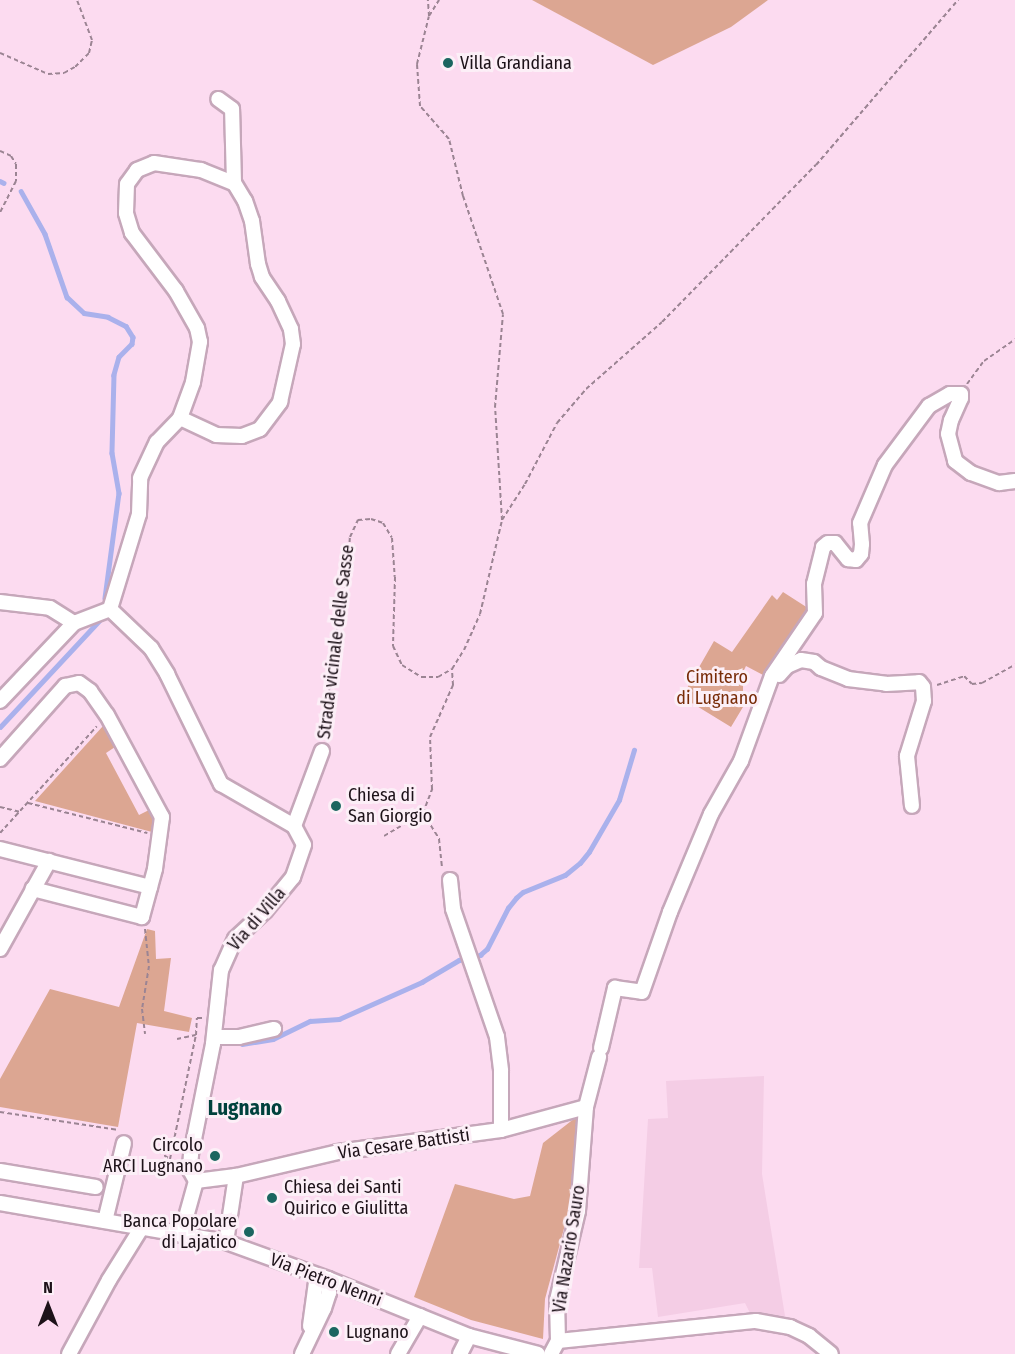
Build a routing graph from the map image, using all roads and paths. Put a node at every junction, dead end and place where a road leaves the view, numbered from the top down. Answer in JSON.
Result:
{"nodes":[{"id":1,"x":77,"y":0,"type":"edge"},
{"id":2,"x":428,"y":0,"type":"edge"},
{"id":3,"x":439,"y":0,"type":"edge"},
{"id":4,"x":958,"y":0,"type":"edge"},
{"id":5,"x":429,"y":16,"type":"junction"},
{"id":6,"x":0,"y":53,"type":"edge"},
{"id":7,"x":218,"y":99,"type":"dead end"},
{"id":8,"x":0,"y":151,"type":"edge"},
{"id":9,"x":234,"y":183,"type":"junction"},
{"id":10,"x":0,"y":212,"type":"edge"},
{"id":11,"x":1015,"y":339,"type":"edge"},
{"id":12,"x":961,"y":394,"type":"junction"},
{"id":13,"x":180,"y":418,"type":"junction"},
{"id":14,"x":1015,"y":481,"type":"edge"},
{"id":15,"x":502,"y":520,"type":"junction"},
{"id":16,"x":0,"y":602,"type":"edge"},
{"id":17,"x":110,"y":609,"type":"junction"},
{"id":18,"x":74,"y":623,"type":"junction"},
{"id":19,"x":1015,"y":665,"type":"edge"},
{"id":20,"x":452,"y":669,"type":"junction"},
{"id":21,"x":923,"y":687,"type":"junction"},
{"id":22,"x":766,"y":690,"type":"junction"},
{"id":23,"x":0,"y":701,"type":"edge"},
{"id":24,"x":107,"y":715,"type":"junction"},
{"id":25,"x":322,"y":751,"type":"joint"},
{"id":26,"x":0,"y":759,"type":"edge"},
{"id":27,"x":28,"y":803,"type":"junction"},
{"id":28,"x":912,"y":806,"type":"dead end"},
{"id":29,"x":0,"y":807,"type":"edge"},
{"id":30,"x":20,"y":812,"type":"junction"},
{"id":31,"x":423,"y":813,"type":"junction"},
{"id":32,"x":294,"y":826,"type":"junction"},
{"id":33,"x":0,"y":833,"type":"edge"},
{"id":34,"x":384,"y":836,"type":"dead end"},
{"id":35,"x":160,"y":837,"type":"junction"},
{"id":36,"x":0,"y":849,"type":"edge"},
{"id":37,"x":49,"y":861,"type":"junction"},
{"id":38,"x":450,"y":883,"type":"joint"},
{"id":39,"x":150,"y":886,"type":"junction"},
{"id":40,"x":33,"y":889,"type":"junction"},
{"id":41,"x":142,"y":917,"type":"junction"},
{"id":42,"x":0,"y":949,"type":"edge"},
{"id":43,"x":215,"y":1018,"type":"junction"},
{"id":44,"x":274,"y":1029,"type":"dead end"},
{"id":45,"x":145,"y":1034,"type":"dead end"},
{"id":46,"x":196,"y":1035,"type":"junction"},
{"id":47,"x":214,"y":1037,"type":"junction"},
{"id":48,"x":177,"y":1039,"type":"dead end"},
{"id":49,"x":586,"y":1107,"type":"junction"},
{"id":50,"x":0,"y":1112,"type":"edge"},
{"id":51,"x":501,"y":1130,"type":"junction"},
{"id":52,"x":124,"y":1137,"type":"joint"},
{"id":53,"x":152,"y":1147,"type":"dead end"},
{"id":54,"x":170,"y":1160,"type":"junction"},
{"id":55,"x":176,"y":1170,"type":"dead end"},
{"id":56,"x":0,"y":1171,"type":"edge"},
{"id":57,"x":236,"y":1176,"type":"junction"},
{"id":58,"x":196,"y":1181,"type":"junction"},
{"id":59,"x":96,"y":1187,"type":"dead end"},
{"id":60,"x":0,"y":1203,"type":"edge"},
{"id":61,"x":105,"y":1221,"type":"junction"},
{"id":62,"x":142,"y":1227,"type":"junction"},
{"id":63,"x":181,"y":1235,"type":"junction"},
{"id":64,"x":226,"y":1242,"type":"junction"},
{"id":65,"x":322,"y":1277,"type":"junction"},
{"id":66,"x":354,"y":1289,"type":"junction"},
{"id":67,"x":324,"y":1308,"type":"junction"},
{"id":68,"x":420,"y":1316,"type":"junction"},
{"id":69,"x":469,"y":1336,"type":"junction"},
{"id":70,"x":308,"y":1337,"type":"junction"},
{"id":71,"x":558,"y":1341,"type":"junction"},
{"id":72,"x":69,"y":1354,"type":"edge"},
{"id":73,"x":302,"y":1354,"type":"edge"},
{"id":74,"x":398,"y":1354,"type":"edge"},
{"id":75,"x":460,"y":1354,"type":"edge"},
{"id":76,"x":538,"y":1354,"type":"edge"},
{"id":77,"x":551,"y":1354,"type":"edge"},
{"id":78,"x":831,"y":1354,"type":"edge"}],
"edges":[{"from":1,"to":6,"type":"path"},
{"from":2,"to":5,"type":"path"},
{"from":3,"to":5,"type":"path"},
{"from":4,"to":15,"type":"path"},
{"from":5,"to":15,"type":"path"},
{"from":7,"to":9,"type":"street"},
{"from":8,"to":10,"type":"path"},
{"from":9,"to":13,"type":"street"},
{"from":9,"to":13,"type":"street"},
{"from":11,"to":12,"type":"path"},
{"from":12,"to":14,"type":"street"},
{"from":12,"to":22,"type":"street"},
{"from":13,"to":17,"type":"street"},
{"from":15,"to":20,"type":"path"},
{"from":16,"to":18,"type":"street"},
{"from":17,"to":18,"type":"street"},
{"from":17,"to":32,"type":"street"},
{"from":18,"to":23,"type":"street"},
{"from":19,"to":21,"type":"path"},
{"from":20,"to":25,"type":"path","name":"Strada vicinale delle Sasse"},
{"from":20,"to":31,"type":"path"},
{"from":21,"to":22,"type":"street"},
{"from":21,"to":28,"type":"street"},
{"from":22,"to":49,"type":"street"},
{"from":24,"to":26,"type":"street"},
{"from":24,"to":27,"type":"path"},
{"from":24,"to":35,"type":"street"},
{"from":25,"to":32,"type":"street","name":"Strada vicinale delle Sasse"},
{"from":27,"to":30,"type":"path"},
{"from":27,"to":35,"type":"path"},
{"from":29,"to":30,"type":"path"},
{"from":30,"to":33,"type":"path"},
{"from":31,"to":34,"type":"path"},
{"from":31,"to":38,"type":"path"},
{"from":32,"to":43,"type":"street","name":"Via di Villa"},
{"from":35,"to":39,"type":"street"},
{"from":36,"to":37,"type":"street"},
{"from":37,"to":39,"type":"street"},
{"from":37,"to":40,"type":"street"},
{"from":38,"to":51,"type":"street"},
{"from":39,"to":41,"type":"street"},
{"from":40,"to":41,"type":"street"},
{"from":40,"to":42,"type":"street"},
{"from":41,"to":45,"type":"path"},
{"from":43,"to":46,"type":"path"},
{"from":43,"to":47,"type":"street","name":"Via di Villa"},
{"from":44,"to":47,"type":"street"},
{"from":46,"to":48,"type":"path"},
{"from":46,"to":54,"type":"path"},
{"from":47,"to":58,"type":"street","name":"Via di Villa"},
{"from":49,"to":51,"type":"street","name":"Via Cesare Battisti"},
{"from":49,"to":71,"type":"street","name":"Via Nazario Sauro"},
{"from":50,"to":52,"type":"path"},
{"from":51,"to":57,"type":"street","name":"Via Cesare Battisti"},
{"from":52,"to":61,"type":"street"},
{"from":53,"to":54,"type":"path"},
{"from":54,"to":55,"type":"path"},
{"from":56,"to":59,"type":"street"},
{"from":57,"to":58,"type":"street","name":"Via Cesare Battisti"},
{"from":57,"to":64,"type":"street"},
{"from":58,"to":63,"type":"street","name":"Via di Villa"},
{"from":60,"to":61,"type":"street","name":"Via Pietro Nenni"},
{"from":61,"to":62,"type":"street","name":"Via Pietro Nenni"},
{"from":62,"to":63,"type":"street","name":"Via Pietro Nenni"},
{"from":62,"to":72,"type":"street"},
{"from":63,"to":64,"type":"street","name":"Via Pietro Nenni"},
{"from":64,"to":65,"type":"street","name":"Via Pietro Nenni"},
{"from":65,"to":66,"type":"street","name":"Via Pietro Nenni"},
{"from":65,"to":67,"type":"street"},
{"from":65,"to":70,"type":"street"},
{"from":66,"to":67,"type":"street"},
{"from":66,"to":68,"type":"street","name":"Via Pietro Nenni"},
{"from":67,"to":70,"type":"street"},
{"from":68,"to":69,"type":"street","name":"Via Pietro Nenni"},
{"from":68,"to":74,"type":"street"},
{"from":69,"to":75,"type":"street"},
{"from":69,"to":76,"type":"street","name":"Via Pietro Nenni"},
{"from":70,"to":73,"type":"street"},
{"from":71,"to":77,"type":"street","name":"Via Nazario Sauro"},
{"from":71,"to":78,"type":"street"}]}
